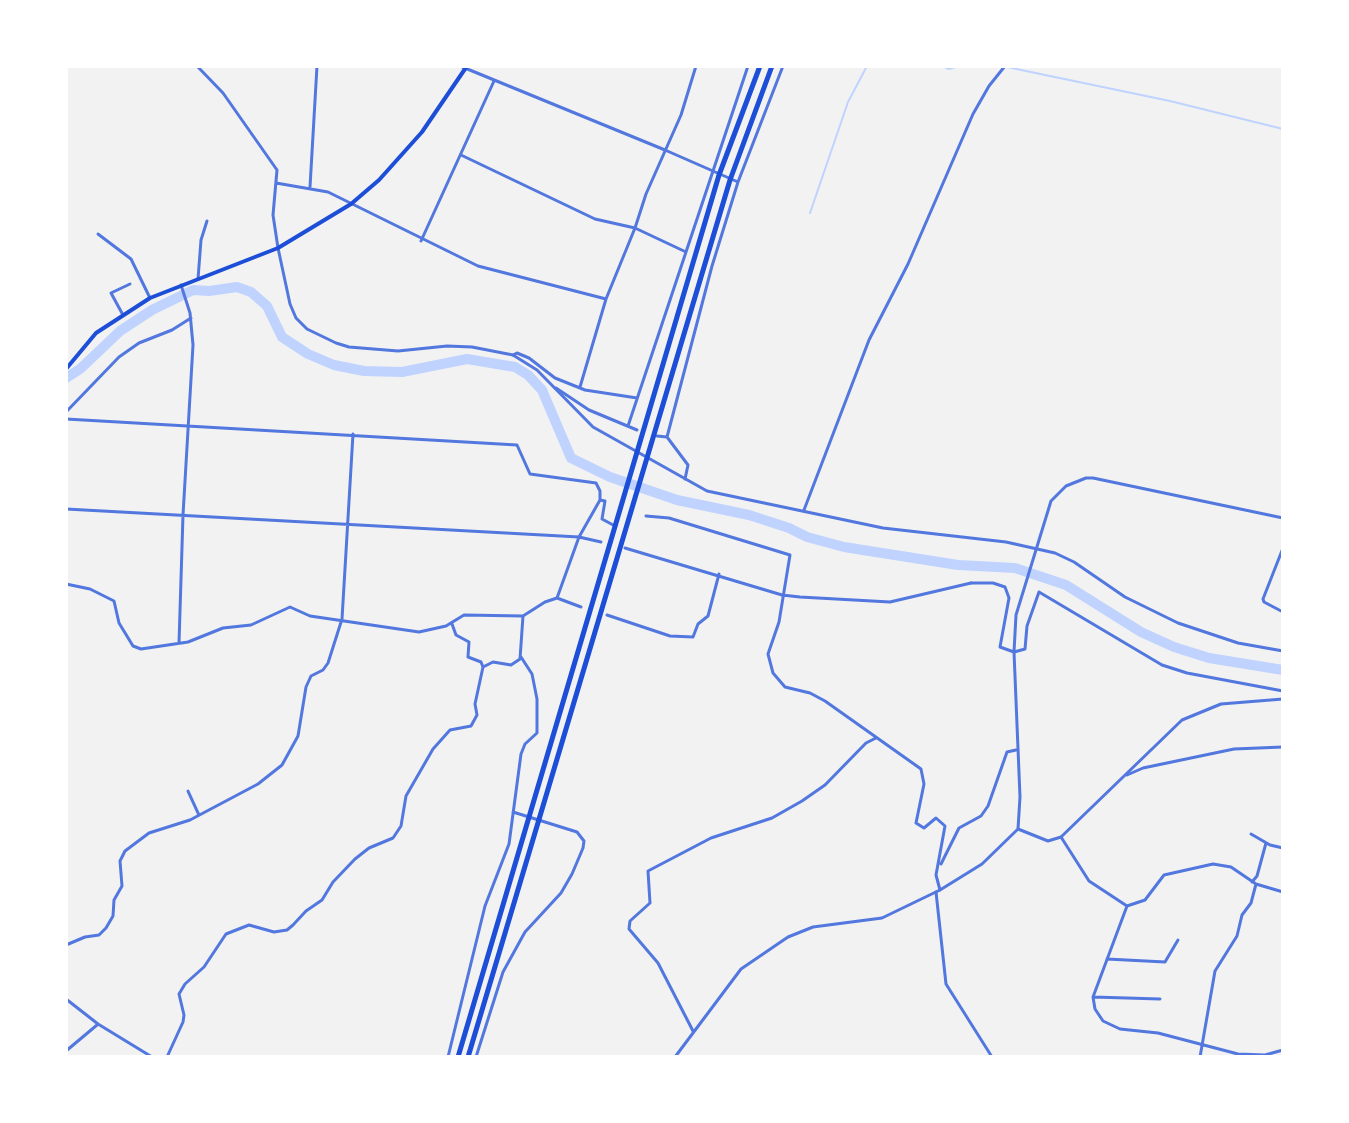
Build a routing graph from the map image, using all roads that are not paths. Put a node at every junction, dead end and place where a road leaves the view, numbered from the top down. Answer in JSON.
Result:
{"nodes":[{"id":1,"x":197,"y":66,"type":"edge"},
{"id":2,"x":317,"y":66,"type":"edge"},
{"id":3,"x":696,"y":66,"type":"edge"},
{"id":4,"x":748,"y":66,"type":"edge"},
{"id":5,"x":760,"y":66,"type":"edge"},
{"id":6,"x":772,"y":66,"type":"edge"},
{"id":7,"x":783,"y":66,"type":"edge"},
{"id":8,"x":464,"y":67,"type":"edge"},
{"id":9,"x":1003,"y":68,"type":"edge"},
{"id":10,"x":494,"y":81,"type":"junction"},
{"id":11,"x":665,"y":150,"type":"junction"},
{"id":12,"x":461,"y":155,"type":"junction"},
{"id":13,"x":712,"y":169,"type":"junction"},
{"id":14,"x":719,"y":175,"type":"junction"},
{"id":15,"x":730,"y":180,"type":"junction"},
{"id":16,"x":738,"y":182,"type":"junction"},
{"id":17,"x":276,"y":183,"type":"junction"},
{"id":18,"x":310,"y":187,"type":"junction"},
{"id":19,"x":351,"y":204,"type":"junction"},
{"id":20,"x":207,"y":221,"type":"dead end"},
{"id":21,"x":635,"y":228,"type":"junction"},
{"id":22,"x":98,"y":234,"type":"dead end"},
{"id":23,"x":421,"y":241,"type":"junction"},
{"id":24,"x":278,"y":248,"type":"junction"},
{"id":25,"x":686,"y":252,"type":"junction"},
{"id":26,"x":198,"y":279,"type":"junction"},
{"id":27,"x":130,"y":284,"type":"dead end"},
{"id":28,"x":182,"y":288,"type":"junction"},
{"id":29,"x":150,"y":298,"type":"junction"},
{"id":30,"x":606,"y":299,"type":"junction"},
{"id":31,"x":123,"y":315,"type":"junction"},
{"id":32,"x":190,"y":316,"type":"junction"},
{"id":33,"x":513,"y":355,"type":"junction"},
{"id":34,"x":66,"y":369,"type":"edge"},
{"id":35,"x":552,"y":385,"type":"junction"},
{"id":36,"x":580,"y":387,"type":"junction"},
{"id":37,"x":637,"y":398,"type":"junction"},
{"id":38,"x":66,"y":412,"type":"edge"},
{"id":39,"x":66,"y":419,"type":"edge"},
{"id":40,"x":188,"y":425,"type":"junction"},
{"id":41,"x":628,"y":426,"type":"junction"},
{"id":42,"x":637,"y":430,"type":"dead end"},
{"id":43,"x":353,"y":434,"type":"junction"},
{"id":44,"x":657,"y":436,"type":"dead end"},
{"id":45,"x":667,"y":437,"type":"junction"},
{"id":46,"x":637,"y":452,"type":"junction"},
{"id":47,"x":646,"y":457,"type":"junction"},
{"id":48,"x":685,"y":480,"type":"junction"},
{"id":49,"x":600,"y":500,"type":"junction"},
{"id":50,"x":66,"y":509,"type":"edge"},
{"id":51,"x":804,"y":510,"type":"junction"},
{"id":52,"x":183,"y":515,"type":"junction"},
{"id":53,"x":646,"y":516,"type":"dead end"},
{"id":54,"x":1283,"y":518,"type":"edge"},
{"id":55,"x":349,"y":524,"type":"junction"},
{"id":56,"x":615,"y":526,"type":"junction"},
{"id":57,"x":579,"y":537,"type":"junction"},
{"id":58,"x":601,"y":542,"type":"dead end"},
{"id":59,"x":625,"y":548,"type":"dead end"},
{"id":60,"x":1035,"y":548,"type":"junction"},
{"id":61,"x":1283,"y":548,"type":"edge"},
{"id":62,"x":719,"y":574,"type":"junction"},
{"id":63,"x":66,"y":584,"type":"edge"},
{"id":64,"x":782,"y":595,"type":"junction"},
{"id":65,"x":557,"y":598,"type":"junction"},
{"id":66,"x":581,"y":607,"type":"dead end"},
{"id":67,"x":1283,"y":612,"type":"edge"},
{"id":68,"x":607,"y":615,"type":"dead end"},
{"id":69,"x":523,"y":616,"type":"junction"},
{"id":70,"x":342,"y":619,"type":"junction"},
{"id":71,"x":452,"y":624,"type":"junction"},
{"id":72,"x":179,"y":643,"type":"junction"},
{"id":73,"x":1283,"y":651,"type":"edge"},
{"id":74,"x":1014,"y":652,"type":"junction"},
{"id":75,"x":521,"y":657,"type":"junction"},
{"id":76,"x":483,"y":667,"type":"junction"},
{"id":77,"x":1283,"y":691,"type":"edge"},
{"id":78,"x":1283,"y":699,"type":"edge"},
{"id":79,"x":876,"y":738,"type":"junction"},
{"id":80,"x":1283,"y":747,"type":"edge"},
{"id":81,"x":1016,"y":750,"type":"junction"},
{"id":82,"x":1123,"y":777,"type":"junction"},
{"id":83,"x":188,"y":791,"type":"dead end"},
{"id":84,"x":513,"y":812,"type":"junction"},
{"id":85,"x":199,"y":815,"type":"junction"},
{"id":86,"x":1018,"y":829,"type":"junction"},
{"id":87,"x":1251,"y":834,"type":"dead end"},
{"id":88,"x":1061,"y":837,"type":"junction"},
{"id":89,"x":1266,"y":843,"type":"junction"},
{"id":90,"x":1283,"y":848,"type":"edge"},
{"id":91,"x":939,"y":868,"type":"junction"},
{"id":92,"x":1254,"y":883,"type":"junction"},
{"id":93,"x":938,"y":891,"type":"junction"},
{"id":94,"x":1283,"y":892,"type":"edge"},
{"id":95,"x":1127,"y":906,"type":"junction"},
{"id":96,"x":1178,"y":940,"type":"dead end"},
{"id":97,"x":66,"y":945,"type":"edge"},
{"id":98,"x":1107,"y":959,"type":"junction"},
{"id":99,"x":1093,"y":997,"type":"junction"},
{"id":100,"x":66,"y":998,"type":"edge"},
{"id":101,"x":1160,"y":999,"type":"dead end"},
{"id":102,"x":98,"y":1024,"type":"junction"},
{"id":103,"x":695,"y":1033,"type":"junction"},
{"id":104,"x":1202,"y":1043,"type":"junction"},
{"id":105,"x":1283,"y":1050,"type":"edge"},
{"id":106,"x":66,"y":1051,"type":"edge"},
{"id":107,"x":152,"y":1057,"type":"edge"},
{"id":108,"x":167,"y":1057,"type":"edge"},
{"id":109,"x":448,"y":1057,"type":"edge"},
{"id":110,"x":458,"y":1057,"type":"edge"},
{"id":111,"x":468,"y":1057,"type":"edge"},
{"id":112,"x":476,"y":1057,"type":"edge"},
{"id":113,"x":675,"y":1057,"type":"edge"},
{"id":114,"x":992,"y":1057,"type":"edge"},
{"id":115,"x":1200,"y":1057,"type":"edge"}],
"edges":[{"from":1,"to":17,"type":"street"},
{"from":2,"to":18,"type":"street"},
{"from":3,"to":11,"type":"street"},
{"from":4,"to":13,"type":"street"},
{"from":5,"to":14,"type":"highway"},
{"from":6,"to":15,"type":"highway"},
{"from":7,"to":16,"type":"street"},
{"from":8,"to":10,"type":"street"},
{"from":8,"to":19,"type":"main road"},
{"from":9,"to":51,"type":"street"},
{"from":10,"to":11,"type":"street"},
{"from":10,"to":12,"type":"street"},
{"from":11,"to":13,"type":"street"},
{"from":11,"to":21,"type":"street"},
{"from":12,"to":21,"type":"street"},
{"from":12,"to":23,"type":"street"},
{"from":13,"to":14,"type":"street"},
{"from":13,"to":25,"type":"street"},
{"from":14,"to":15,"type":"street"},
{"from":14,"to":46,"type":"highway"},
{"from":15,"to":16,"type":"street"},
{"from":15,"to":47,"type":"highway"},
{"from":16,"to":45,"type":"street"},
{"from":17,"to":18,"type":"street"},
{"from":17,"to":24,"type":"street"},
{"from":18,"to":19,"type":"street"},
{"from":19,"to":23,"type":"street"},
{"from":19,"to":24,"type":"main road"},
{"from":20,"to":26,"type":"street"},
{"from":21,"to":25,"type":"street"},
{"from":21,"to":30,"type":"street"},
{"from":22,"to":29,"type":"street"},
{"from":23,"to":30,"type":"street"},
{"from":24,"to":26,"type":"main road"},
{"from":24,"to":33,"type":"street"},
{"from":25,"to":37,"type":"street"},
{"from":26,"to":28,"type":"main road"},
{"from":27,"to":31,"type":"street"},
{"from":28,"to":29,"type":"main road"},
{"from":28,"to":32,"type":"street"},
{"from":29,"to":31,"type":"main road"},
{"from":30,"to":36,"type":"street"},
{"from":31,"to":34,"type":"main road"},
{"from":32,"to":38,"type":"street"},
{"from":32,"to":40,"type":"street"},
{"from":33,"to":35,"type":"street"},
{"from":33,"to":36,"type":"street"},
{"from":35,"to":41,"type":"street"},
{"from":35,"to":46,"type":"street"},
{"from":36,"to":37,"type":"street"},
{"from":37,"to":41,"type":"street"},
{"from":39,"to":40,"type":"street"},
{"from":40,"to":43,"type":"street"},
{"from":40,"to":52,"type":"street"},
{"from":41,"to":42,"type":"street"},
{"from":43,"to":49,"type":"street"},
{"from":43,"to":55,"type":"street"},
{"from":44,"to":45,"type":"street"},
{"from":45,"to":48,"type":"street"},
{"from":46,"to":47,"type":"street"},
{"from":46,"to":56,"type":"highway"},
{"from":47,"to":48,"type":"street"},
{"from":47,"to":111,"type":"highway"},
{"from":48,"to":51,"type":"street"},
{"from":49,"to":56,"type":"street"},
{"from":49,"to":57,"type":"street"},
{"from":50,"to":52,"type":"street"},
{"from":51,"to":60,"type":"street"},
{"from":52,"to":55,"type":"street"},
{"from":52,"to":72,"type":"street"},
{"from":53,"to":64,"type":"street"},
{"from":54,"to":60,"type":"street"},
{"from":55,"to":57,"type":"street"},
{"from":55,"to":70,"type":"street"},
{"from":56,"to":110,"type":"highway"},
{"from":57,"to":58,"type":"street"},
{"from":57,"to":65,"type":"street"},
{"from":59,"to":62,"type":"street"},
{"from":60,"to":73,"type":"street"},
{"from":60,"to":74,"type":"street"},
{"from":61,"to":67,"type":"street"},
{"from":62,"to":64,"type":"street"},
{"from":62,"to":68,"type":"street"},
{"from":63,"to":72,"type":"street"},
{"from":64,"to":74,"type":"street"},
{"from":64,"to":79,"type":"street"},
{"from":65,"to":66,"type":"street"},
{"from":65,"to":69,"type":"street"},
{"from":69,"to":71,"type":"street"},
{"from":69,"to":75,"type":"street"},
{"from":70,"to":71,"type":"street"},
{"from":70,"to":72,"type":"street"},
{"from":70,"to":85,"type":"street"},
{"from":71,"to":76,"type":"street"},
{"from":74,"to":77,"type":"street"},
{"from":74,"to":81,"type":"street"},
{"from":75,"to":76,"type":"street"},
{"from":75,"to":84,"type":"street"},
{"from":76,"to":108,"type":"street"},
{"from":78,"to":82,"type":"street"},
{"from":79,"to":91,"type":"street"},
{"from":79,"to":103,"type":"street"},
{"from":80,"to":82,"type":"street"},
{"from":81,"to":86,"type":"street"},
{"from":81,"to":91,"type":"street"},
{"from":82,"to":88,"type":"street"},
{"from":83,"to":85,"type":"street"},
{"from":84,"to":109,"type":"street"},
{"from":84,"to":112,"type":"street"},
{"from":85,"to":97,"type":"street"},
{"from":86,"to":88,"type":"street"},
{"from":86,"to":93,"type":"street"},
{"from":87,"to":89,"type":"street"},
{"from":88,"to":95,"type":"street"},
{"from":89,"to":90,"type":"street"},
{"from":89,"to":92,"type":"street"},
{"from":91,"to":93,"type":"street"},
{"from":92,"to":94,"type":"street"},
{"from":92,"to":95,"type":"street"},
{"from":92,"to":104,"type":"street"},
{"from":93,"to":103,"type":"street"},
{"from":93,"to":114,"type":"street"},
{"from":95,"to":98,"type":"street"},
{"from":96,"to":98,"type":"street"},
{"from":98,"to":99,"type":"street"},
{"from":99,"to":101,"type":"street"},
{"from":99,"to":104,"type":"street"},
{"from":100,"to":102,"type":"street"},
{"from":102,"to":106,"type":"street"},
{"from":102,"to":107,"type":"street"},
{"from":103,"to":113,"type":"street"},
{"from":104,"to":105,"type":"street"},
{"from":104,"to":115,"type":"street"}]}
